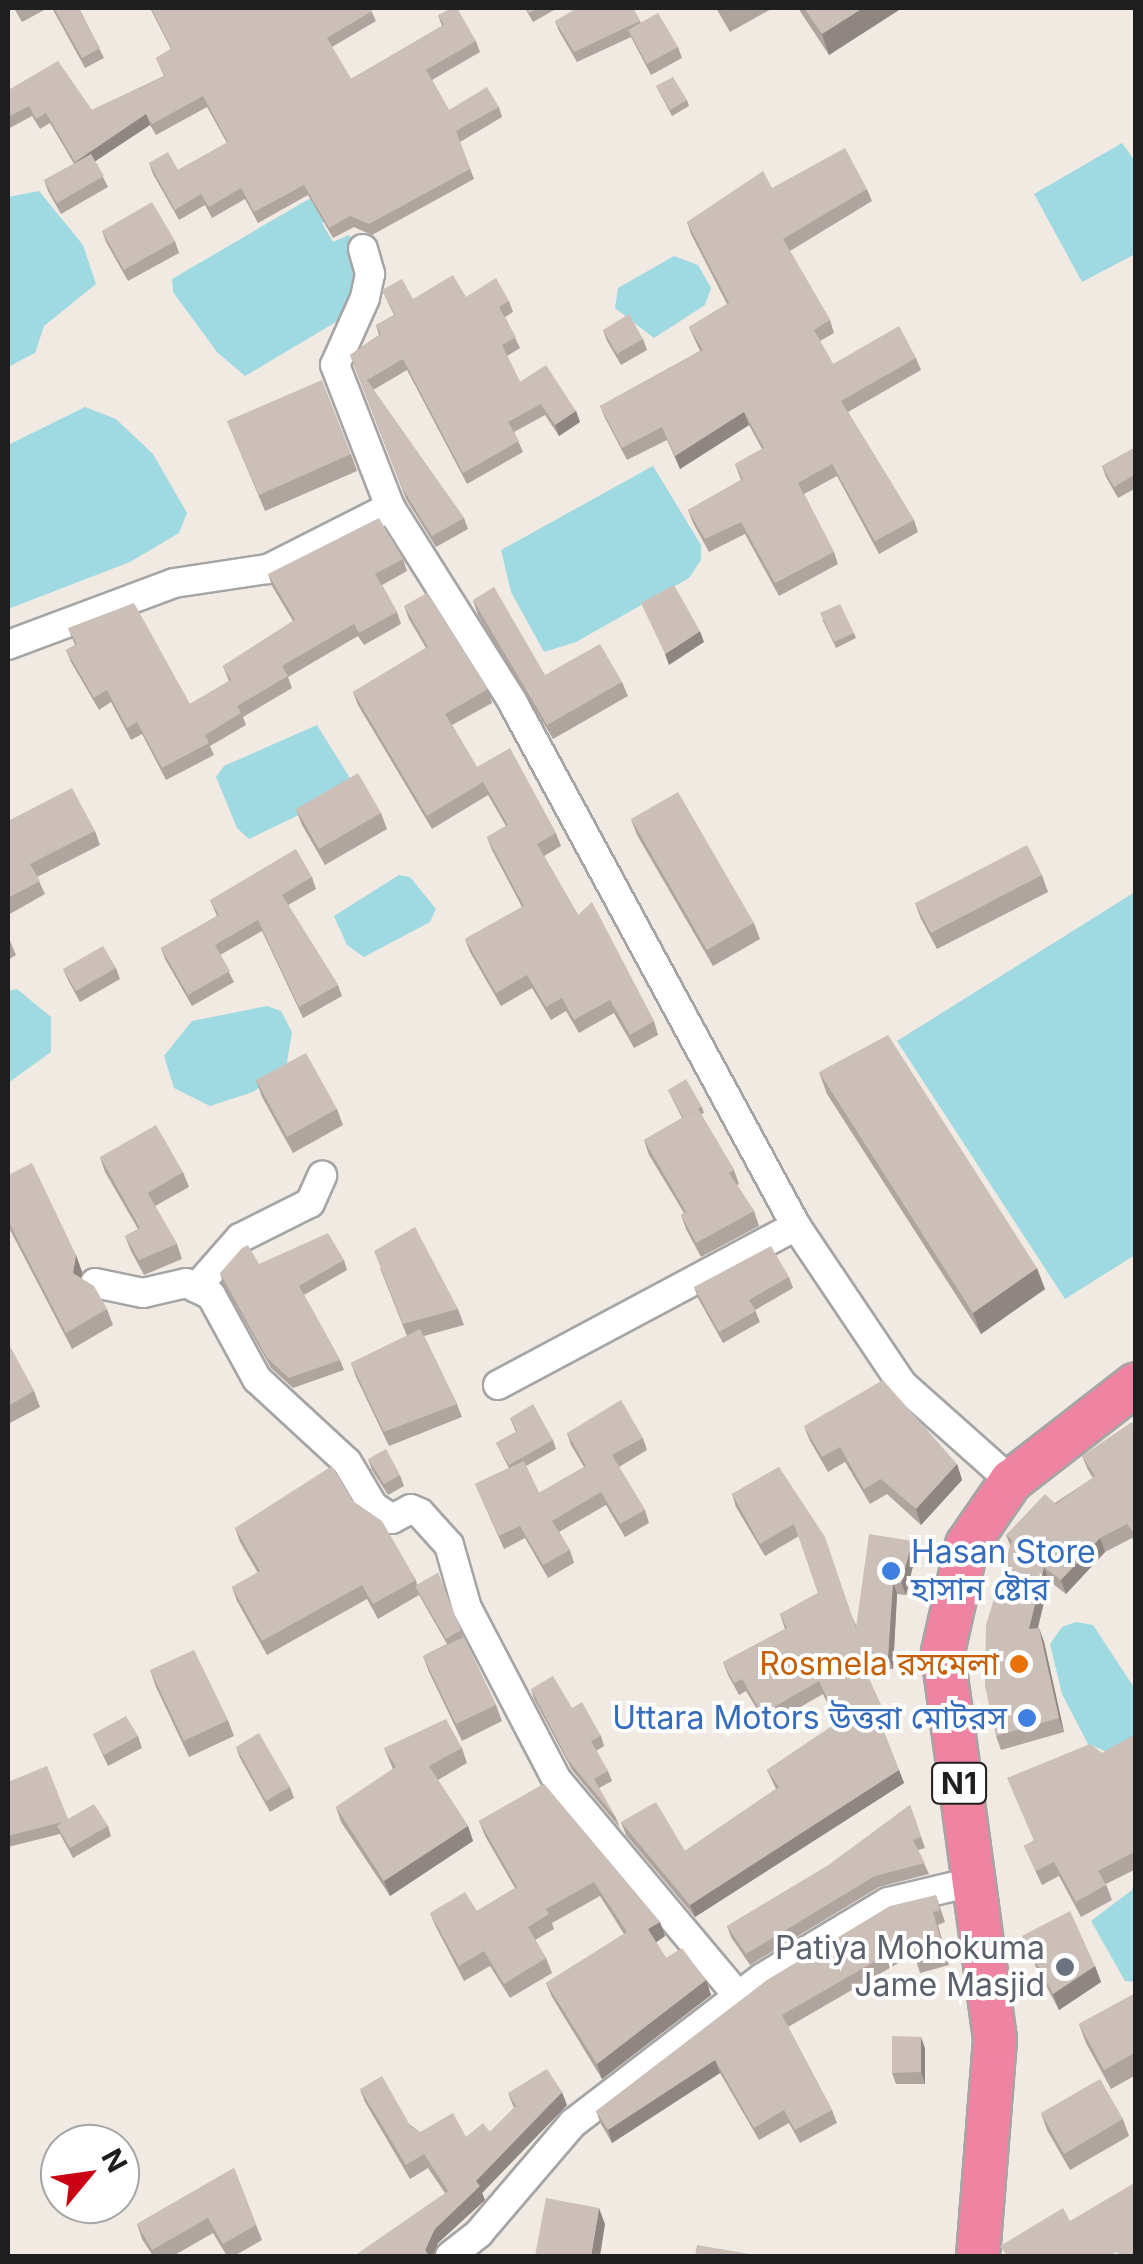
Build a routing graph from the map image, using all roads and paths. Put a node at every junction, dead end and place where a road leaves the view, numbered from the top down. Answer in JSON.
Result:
{"nodes":[{"id":1,"x":363,"y":250,"type":"dead end"},
{"id":2,"x":390,"y":507,"type":"junction"},
{"id":3,"x":8,"y":645,"type":"edge"},
{"id":4,"x":322,"y":1176,"type":"dead end"},
{"id":5,"x":796,"y":1226,"type":"junction"},
{"id":6,"x":94,"y":1283,"type":"edge"},
{"id":7,"x":196,"y":1288,"type":"junction"},
{"id":8,"x":1136,"y":1384,"type":"edge"},
{"id":9,"x":498,"y":1385,"type":"dead end"},
{"id":10,"x":1011,"y":1482,"type":"junction"},
{"id":11,"x":972,"y":1882,"type":"junction"},
{"id":12,"x":738,"y":1996,"type":"junction"},
{"id":13,"x":450,"y":2256,"type":"edge"},
{"id":14,"x":978,"y":2256,"type":"edge"}],
"edges":[{"from":1,"to":2,"type":"street"},
{"from":2,"to":3,"type":"street"},
{"from":2,"to":5,"type":"street"},
{"from":4,"to":7,"type":"street"},
{"from":5,"to":9,"type":"street"},
{"from":5,"to":10,"type":"street"},
{"from":6,"to":7,"type":"street"},
{"from":7,"to":12,"type":"street"},
{"from":8,"to":10,"type":"highway","number":"N1"},
{"from":10,"to":11,"type":"highway","number":"N1"},
{"from":11,"to":12,"type":"street"},
{"from":11,"to":14,"type":"highway","number":"N1"},
{"from":12,"to":13,"type":"street"}]}
